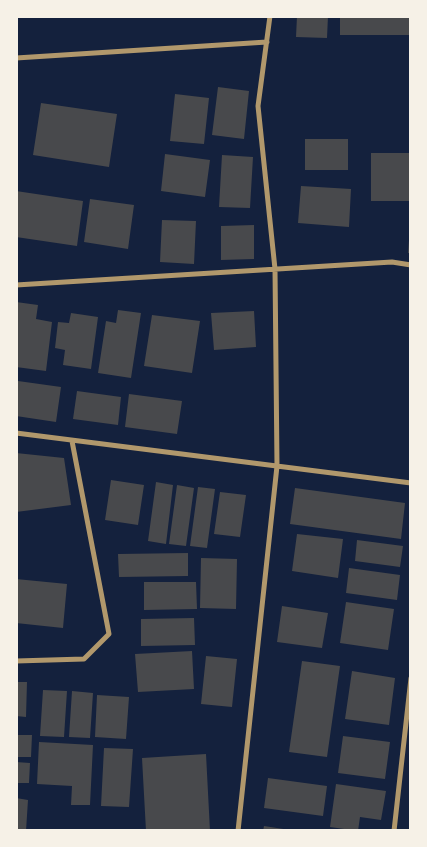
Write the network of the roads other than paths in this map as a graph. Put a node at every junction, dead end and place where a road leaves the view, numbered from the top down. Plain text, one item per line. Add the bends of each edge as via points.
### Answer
1 (270, 16) edge
2 (267, 42) junction
3 (16, 58) edge
4 (411, 265) edge
5 (275, 269) junction
6 (16, 285) edge
7 (16, 433) edge
8 (72, 441) junction
9 (277, 466) junction
10 (411, 483) edge
11 (16, 661) edge
12 (411, 678) edge
13 (410, 694) edge
14 (238, 831) edge
15 (394, 831) edge

1 - 2 street
2 - 3 street
2 - 5 street via 258,106
4 - 5 street via 392,262
5 - 6 street
5 - 9 street
7 - 8 street
8 - 9 street
8 - 11 street via 109,634 84,660
9 - 10 street
9 - 14 street
12 - 13 street
13 - 15 street

